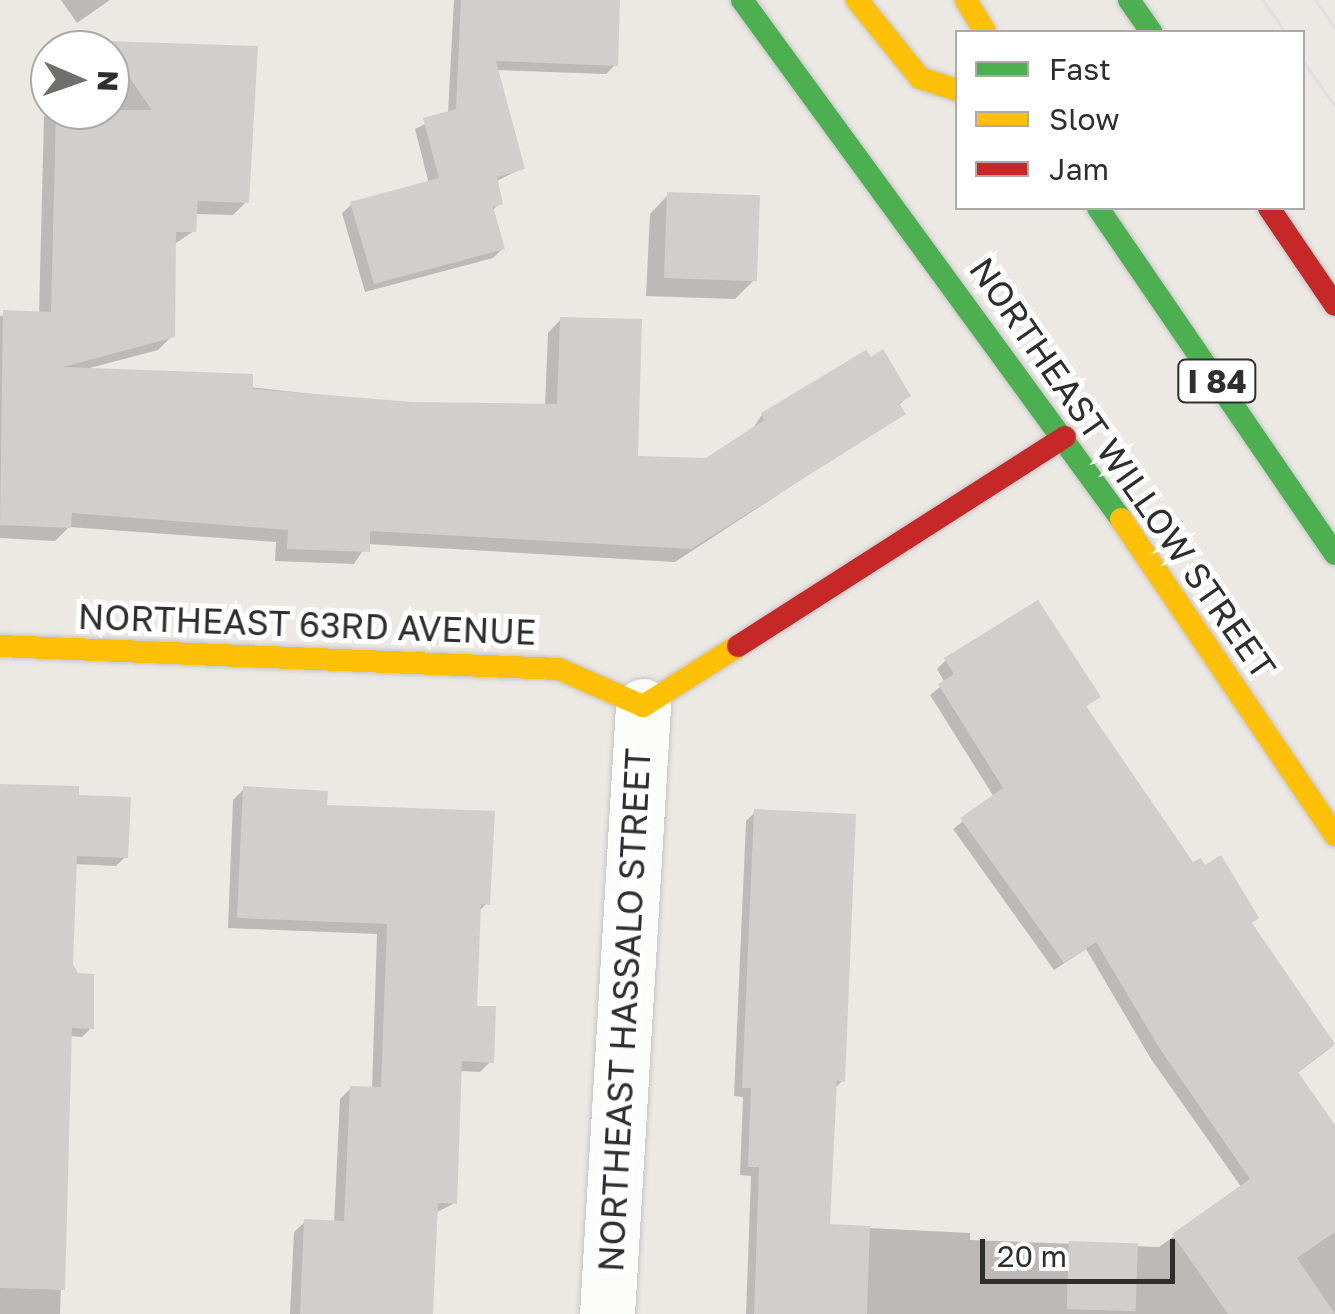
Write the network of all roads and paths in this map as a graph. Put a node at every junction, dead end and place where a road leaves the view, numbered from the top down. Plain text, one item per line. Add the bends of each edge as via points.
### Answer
1 (742, 0) edge
2 (857, 0) edge
3 (966, 0) edge
4 (1129, 0) edge
5 (984, 30) edge
6 (1150, 30) edge
7 (955, 89) edge
8 (1099, 210) edge
9 (1270, 210) edge
10 (1335, 305) edge
11 (1065, 436) junction
12 (1335, 554) edge
13 (0, 646) edge
14 (643, 706) junction
15 (1335, 835) edge
16 (607, 1314) edge

1 - 11 main road, NORTHEAST WILLOW STREET
2 - 7 main road via 920,78
3 - 5 main road
4 - 6 main road
8 - 12 main road, I 84
9 - 10 main road
11 - 14 main road
11 - 15 main road, NORTHEAST WILLOW STREET
13 - 14 main road, NORTHEAST 63RD AVENUE via 558,669
14 - 16 street, NORTHEAST HASSALO STREET

